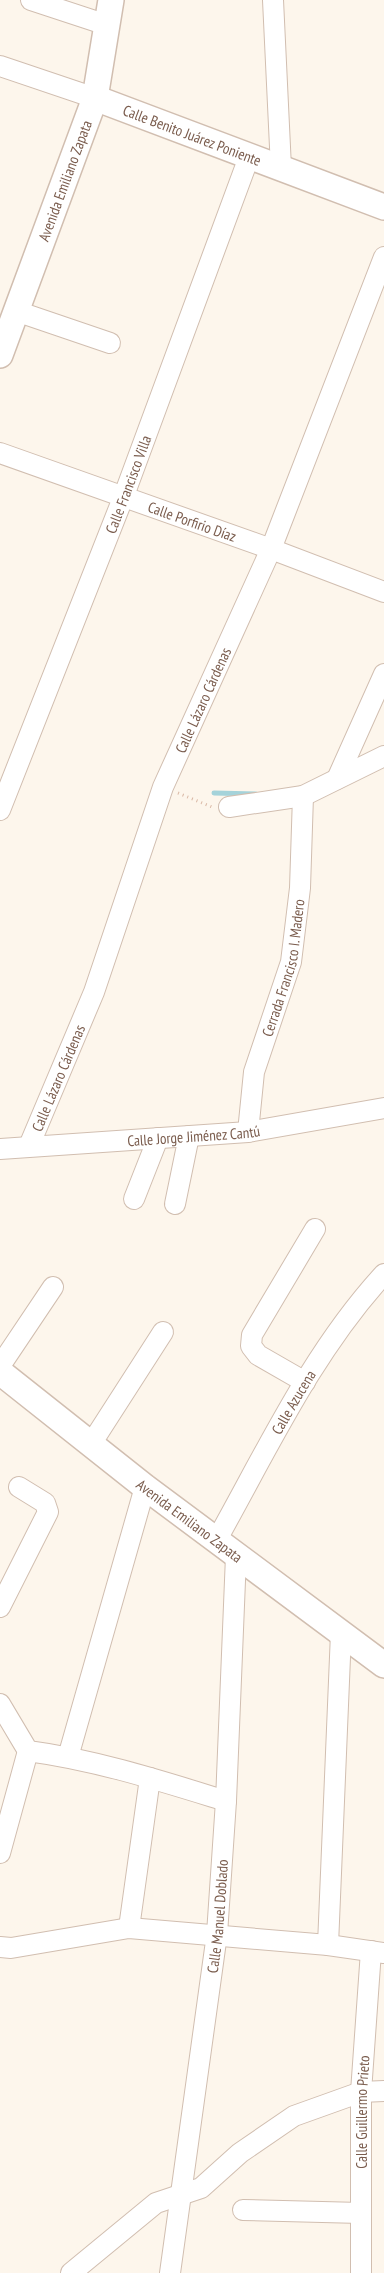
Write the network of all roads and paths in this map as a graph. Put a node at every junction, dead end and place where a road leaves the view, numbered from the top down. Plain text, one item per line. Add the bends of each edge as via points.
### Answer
1 (31, 0) edge
2 (111, 0) edge
3 (273, 0) edge
4 (107, 25) junction
5 (0, 66) edge
6 (94, 98) junction
7 (249, 157) junction
8 (281, 168) junction
9 (384, 207) edge
10 (384, 257) edge
11 (16, 311) junction
12 (110, 343) dead end
13 (0, 355) edge
14 (0, 453) edge
15 (123, 498) junction
16 (270, 549) junction
17 (384, 592) edge
18 (384, 674) edge
19 (384, 756) edge
20 (337, 779) junction
21 (163, 787) junction
22 (304, 799) junction
23 (229, 807) joint
24 (0, 810) edge
25 (384, 1108) edge
26 (248, 1132) junction
27 (189, 1136) junction
28 (158, 1138) junction
29 (29, 1146) junction
30 (0, 1148) edge
31 (134, 1199) dead end
32 (175, 1204) dead end
33 (315, 1229) dead end
34 (384, 1274) edge
35 (53, 1287) dead end
36 (162, 1332) dead end
37 (0, 1366) edge
38 (0, 1372) edge
39 (305, 1382) junction
40 (91, 1444) junction
41 (19, 1487) dead end
42 (145, 1487) junction
43 (216, 1541) junction
44 (236, 1556) junction
45 (0, 1607) edge
46 (341, 1633) junction
47 (384, 1665) edge
48 (0, 1704) edge
49 (28, 1751) junction
50 (68, 1757) junction
51 (150, 1778) junction
52 (226, 1801) junction
53 (0, 1853) edge
54 (128, 1928) junction
55 (217, 1934) junction
56 (328, 1945) junction
57 (0, 1947) edge
58 (378, 1952) edge
59 (384, 2091) edge
60 (360, 2092) junction
61 (181, 2194) junction
62 (243, 2210) dead end
63 (361, 2213) junction
64 (71, 2273) edge
65 (170, 2273) edge
66 (361, 2273) edge

1 - 4 street
2 - 4 street, Avenida Emiliano Zapata
3 - 8 street
4 - 6 street, Avenida Emiliano Zapata
5 - 6 street, Calle Benito Juárez Poniente
6 - 7 street, Calle Benito Juárez Poniente
6 - 11 street, Avenida Emiliano Zapata
7 - 8 street, Calle Benito Juárez Poniente
7 - 15 street, Calle Francisco Villa
8 - 9 street, Calle Benito Juárez Poniente
10 - 16 street, Calle Lázaro Cárdenas
11 - 12 street
11 - 13 street, Avenida Emiliano Zapata
14 - 15 street, Calle Porfirio Díaz
15 - 16 street, Calle Porfirio Díaz
15 - 24 street, Calle Francisco Villa
16 - 17 street, Calle Porfirio Díaz
16 - 21 street, Calle Lázaro Cárdenas
18 - 20 street
19 - 20 street
20 - 22 street
21 - 23 path via 206,805
21 - 29 street, Calle Lázaro Cárdenas via 94,992
22 - 23 street
22 - 26 street, Cerrada Francisco I. Madero via 300,888 291,962 254,1072
25 - 26 street, Calle Jorge Jiménez Cantú
26 - 27 street, Calle Jorge Jiménez Cantú
27 - 28 street, Calle Jorge Jiménez Cantú
27 - 32 street
28 - 29 street, Calle Jorge Jiménez Cantú
28 - 31 street
29 - 30 street, Calle Jorge Jiménez Cantú
33 - 39 street via 252,1335 251,1346 258,1355
34 - 39 street, Calle Azucena via 363,1297
35 - 37 street
36 - 40 street
38 - 40 street, Avenida Emiliano Zapata
39 - 43 street, Calle Azucena
40 - 42 street, Avenida Emiliano Zapata
41 - 45 street via 45,1502 48,1512
42 - 43 street, Avenida Emiliano Zapata
42 - 50 street
43 - 44 street, Avenida Emiliano Zapata
44 - 46 street, Avenida Emiliano Zapata
44 - 52 street, Calle Manuel Doblado
46 - 47 street, Avenida Emiliano Zapata
46 - 56 street
48 - 49 street
49 - 50 street
49 - 53 street
50 - 51 street
51 - 52 street
51 - 54 street
52 - 55 street, Calle Manuel Doblado
54 - 55 street
54 - 57 street via 12,1948
55 - 56 street
55 - 61 street, Calle Manuel Doblado
56 - 58 street
58 - 60 street, Calle Guillermo Prieto
59 - 60 street
60 - 61 street via 294,2116 240,2153 201,2188
60 - 63 street, Calle Guillermo Prieto
61 - 64 street via 156,2203
61 - 65 street, Calle Manuel Doblado
62 - 63 street
63 - 66 street, Calle Guillermo Prieto

